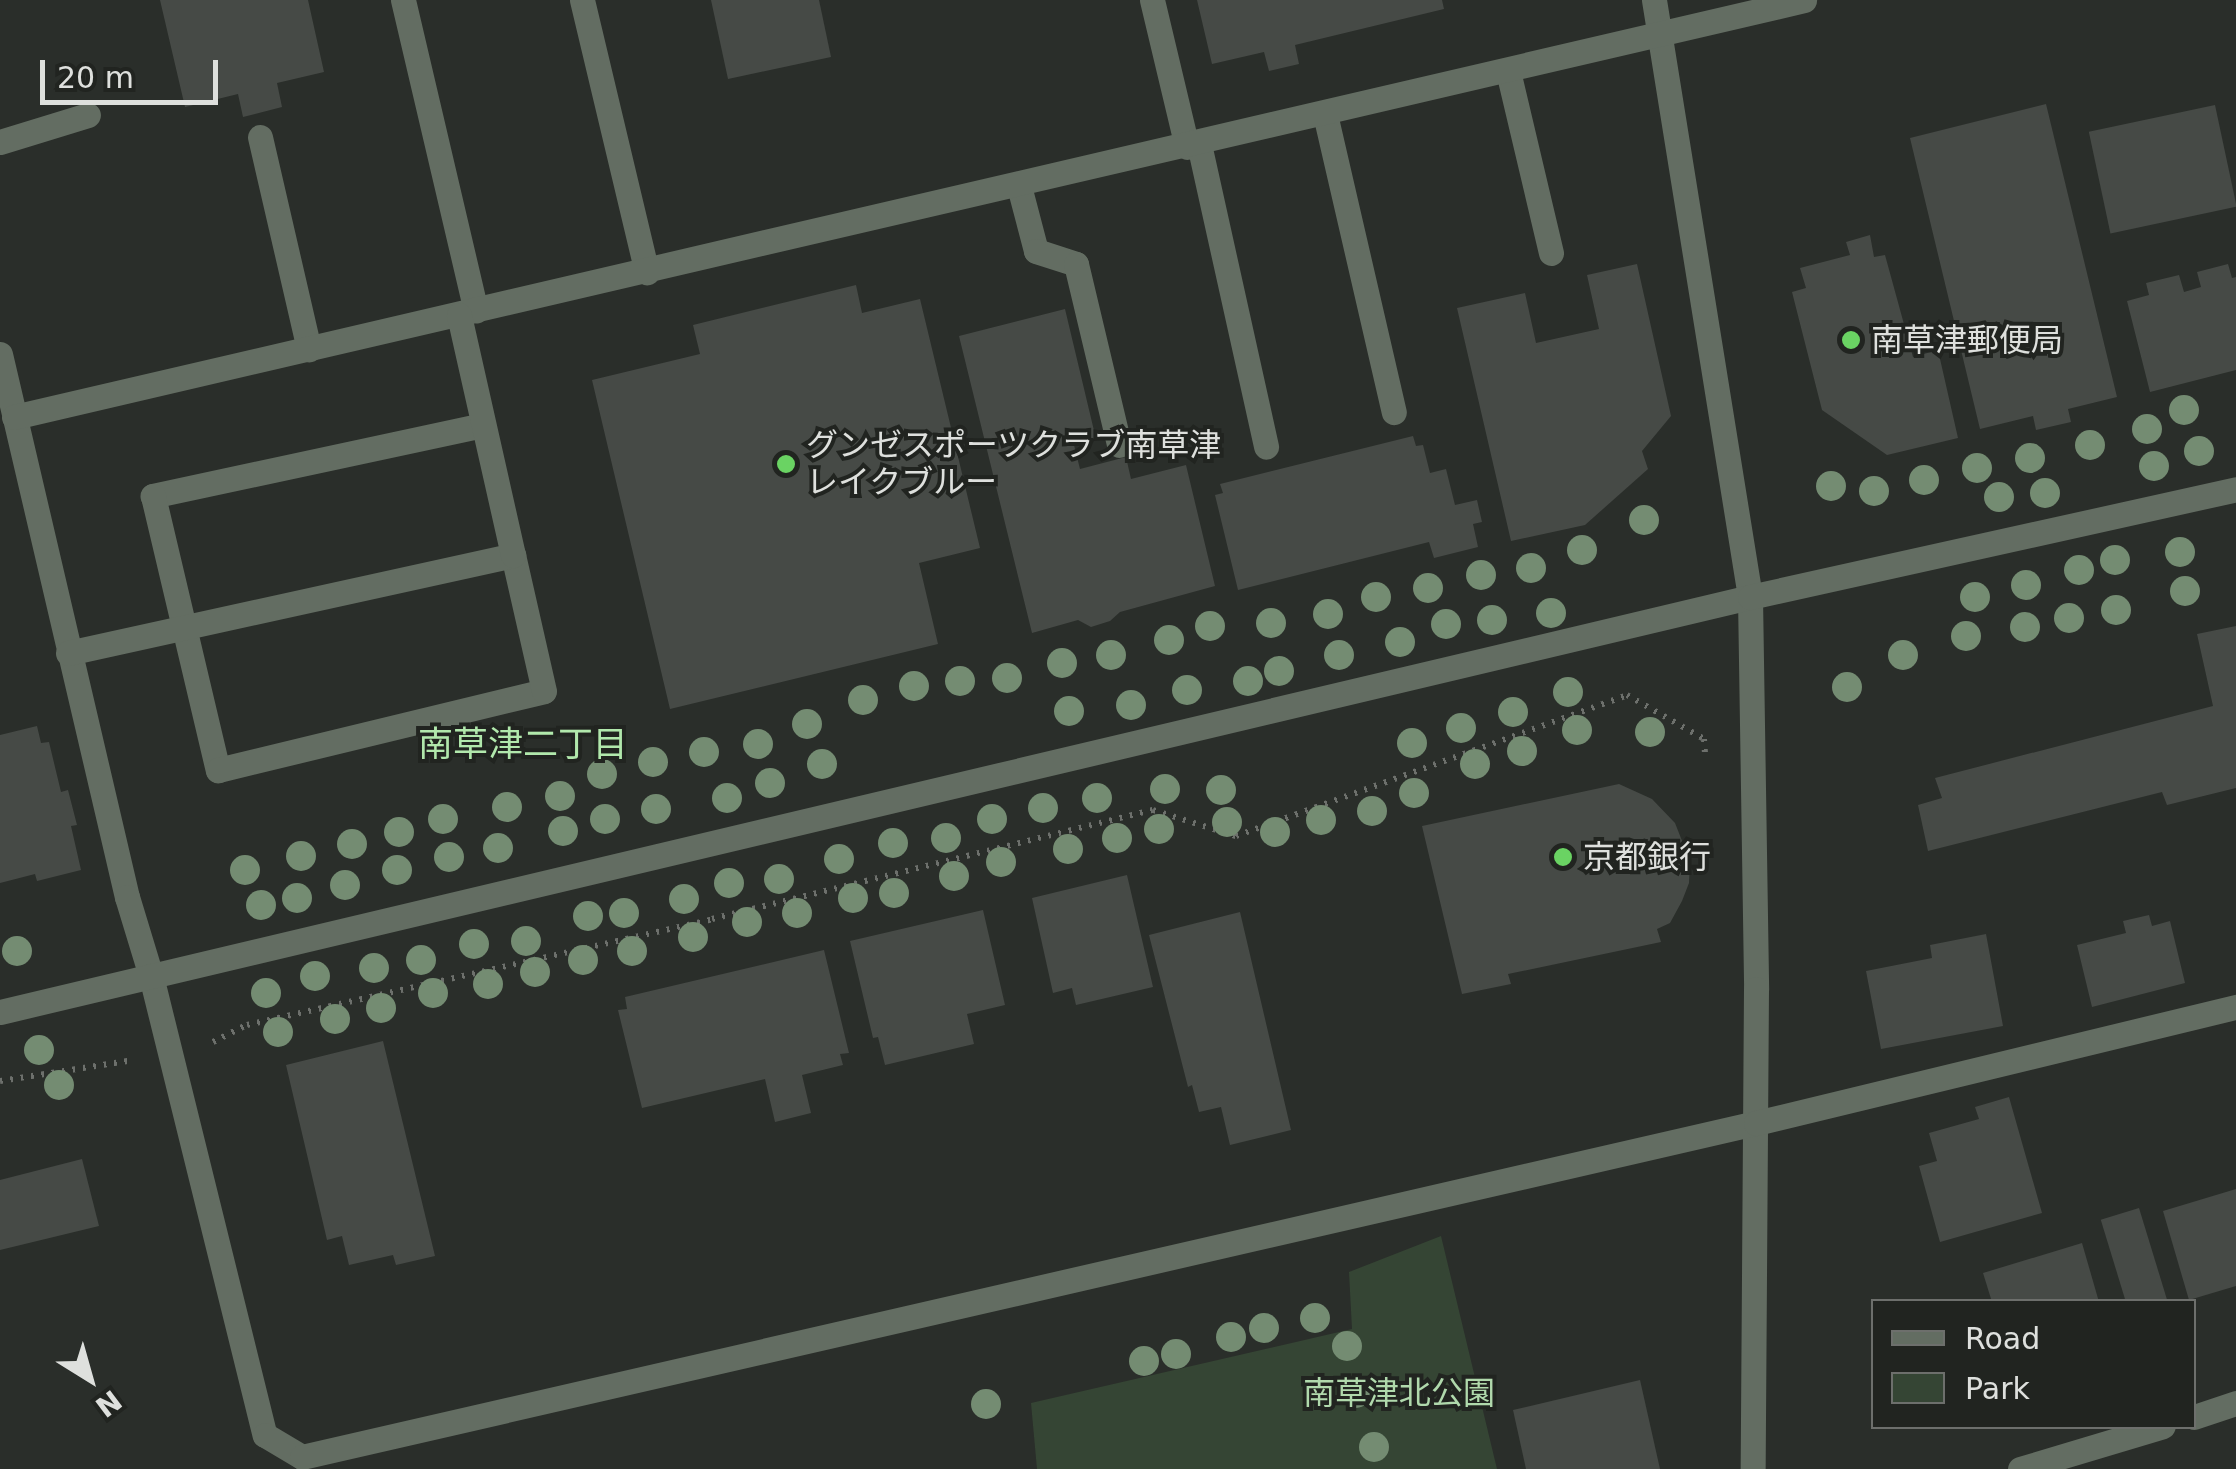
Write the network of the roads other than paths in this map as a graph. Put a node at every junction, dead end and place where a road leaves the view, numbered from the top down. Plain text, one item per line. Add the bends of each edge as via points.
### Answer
1 (403, 0) edge
2 (582, 0) edge
3 (1152, 0) edge
4 (1654, 0) edge
5 (1804, 0) edge
6 (1660, 35) junction
7 (1508, 71) junction
8 (1326, 114) junction
9 (88, 116) dead end
10 (260, 138) dead end
11 (0, 142) edge
12 (1193, 146) junction
13 (1018, 186) junction
14 (1551, 252) dead end
15 (647, 272) junction
16 (467, 313) junction
17 (309, 350) junction
18 (0, 354) edge
19 (1394, 412) dead end
20 (14, 417) junction
21 (483, 425) junction
22 (1119, 445) dead end
23 (1266, 446) dead end
24 (2236, 488) edge
25 (512, 555) junction
26 (1750, 597) junction
27 (184, 627) junction
28 (68, 653) junction
29 (151, 976) junction
30 (2236, 1007) edge
31 (0, 1012) edge
32 (1756, 1123) junction
33 (2236, 1404) edge
34 (2196, 1416) edge
35 (2153, 1429) edge
36 (1752, 1469) edge
37 (2020, 1469) edge

1 - 16 street
2 - 15 street
3 - 12 street
4 - 6 street
5 - 6 street
6 - 7 street
6 - 26 street
7 - 8 street
7 - 14 street
8 - 12 street
8 - 19 street
9 - 11 street
10 - 17 street
12 - 13 street
12 - 23 street
13 - 15 street
13 - 22 street via 1036,251 1076,264
15 - 16 street
16 - 17 street
16 - 21 street
17 - 20 street
18 - 20 street
20 - 28 street
21 - 25 street
21 - 27 street via 153,496
24 - 26 street
25 - 27 street
25 - 27 street via 544,691 218,770
26 - 29 street
26 - 32 street
27 - 28 street
28 - 29 street
29 - 31 street
29 - 32 street via 265,1436 302,1457
30 - 32 street
32 - 36 street
33 - 34 street
35 - 37 street

